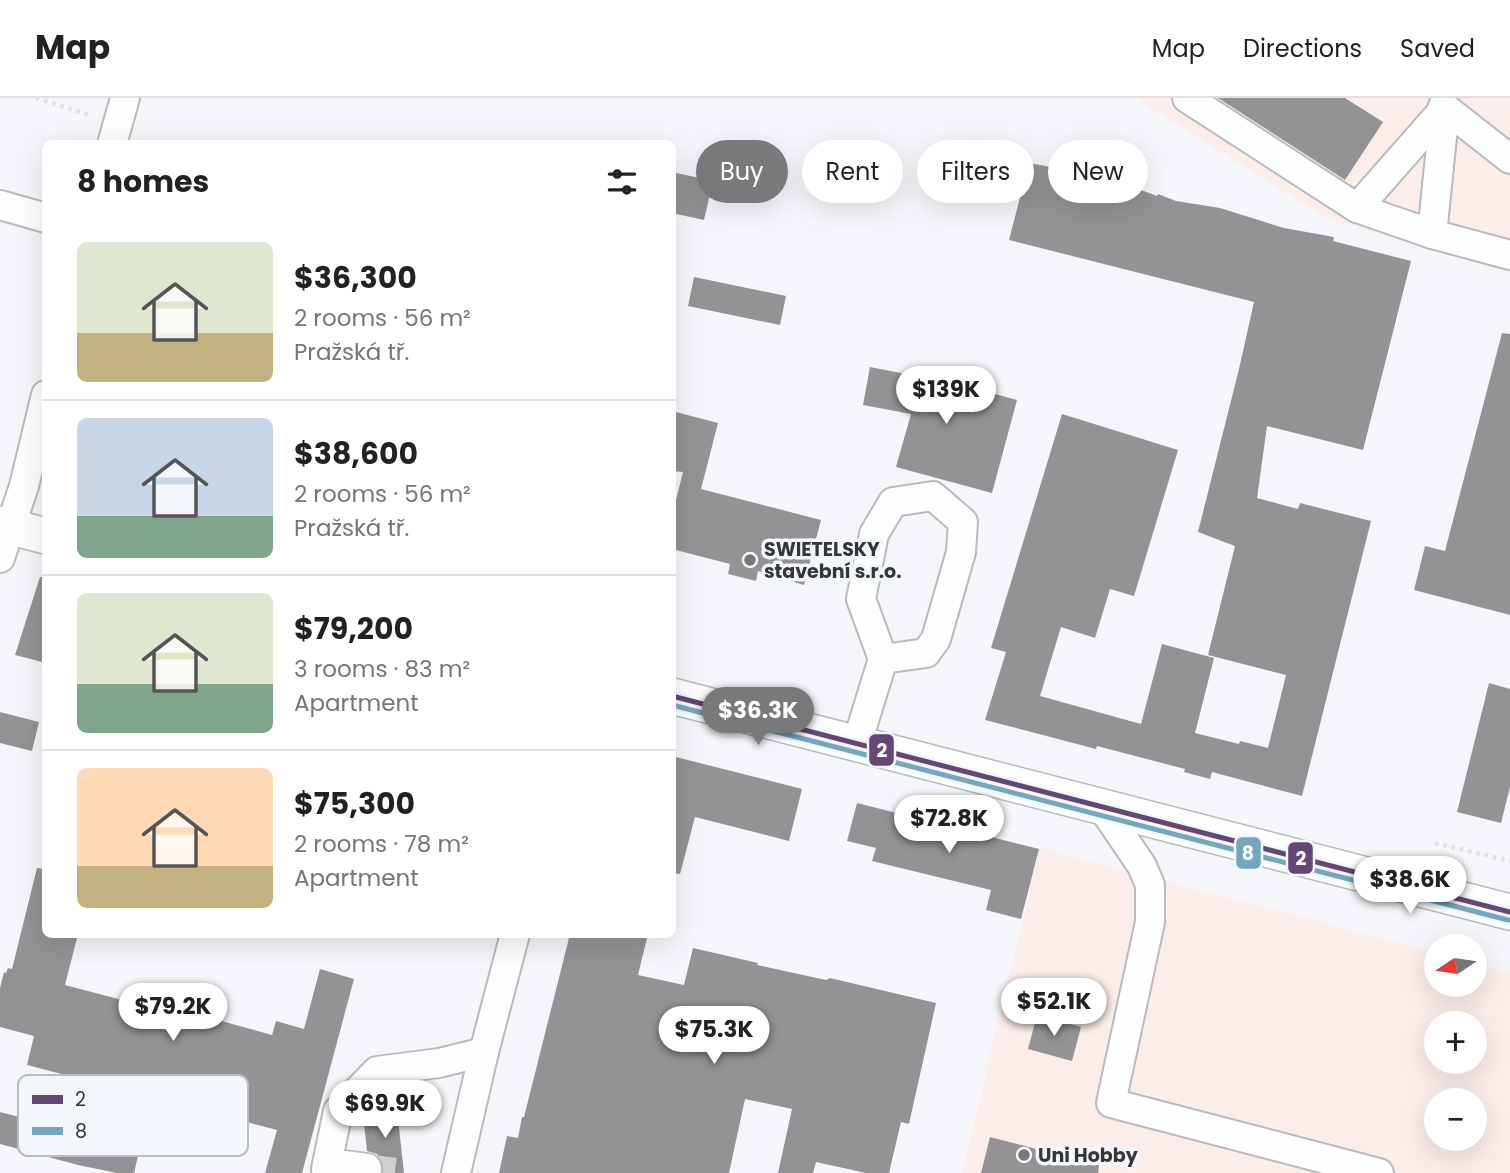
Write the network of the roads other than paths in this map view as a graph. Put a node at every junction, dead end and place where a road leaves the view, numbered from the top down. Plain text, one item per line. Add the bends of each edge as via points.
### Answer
1 (1187, 98) edge
2 (1438, 103) edge
3 (1510, 159) edge
4 (0, 205) edge
5 (1357, 208) junction
6 (42, 217) edge
7 (1432, 234) junction
8 (1510, 255) edge
9 (42, 412) edge
10 (3, 536) edge
11 (42, 536) edge
12 (883, 659) junction
13 (676, 697) edge
14 (857, 743) junction
15 (1102, 807) junction
16 (1510, 912) edge
17 (514, 938) edge
18 (484, 1052) junction
19 (367, 1168) dead end
20 (456, 1173) edge
21 (1379, 1173) edge

1 - 5 street
2 - 3 street
2 - 5 street
2 - 7 street
4 - 6 street
5 - 7 street
7 - 8 street
9 - 10 street via 28,473
10 - 11 main road
12 - 12 street via 926,653 936,639 961,552 963,522 933,496 893,502 874,534 861,599
12 - 14 street
13 - 14 main road
14 - 15 main road
15 - 16 main road
15 - 21 street via 1142,866 1150,886 1150,922 1111,1102
17 - 18 street
18 - 19 street via 377,1071 338,1111 328,1166
18 - 20 street

